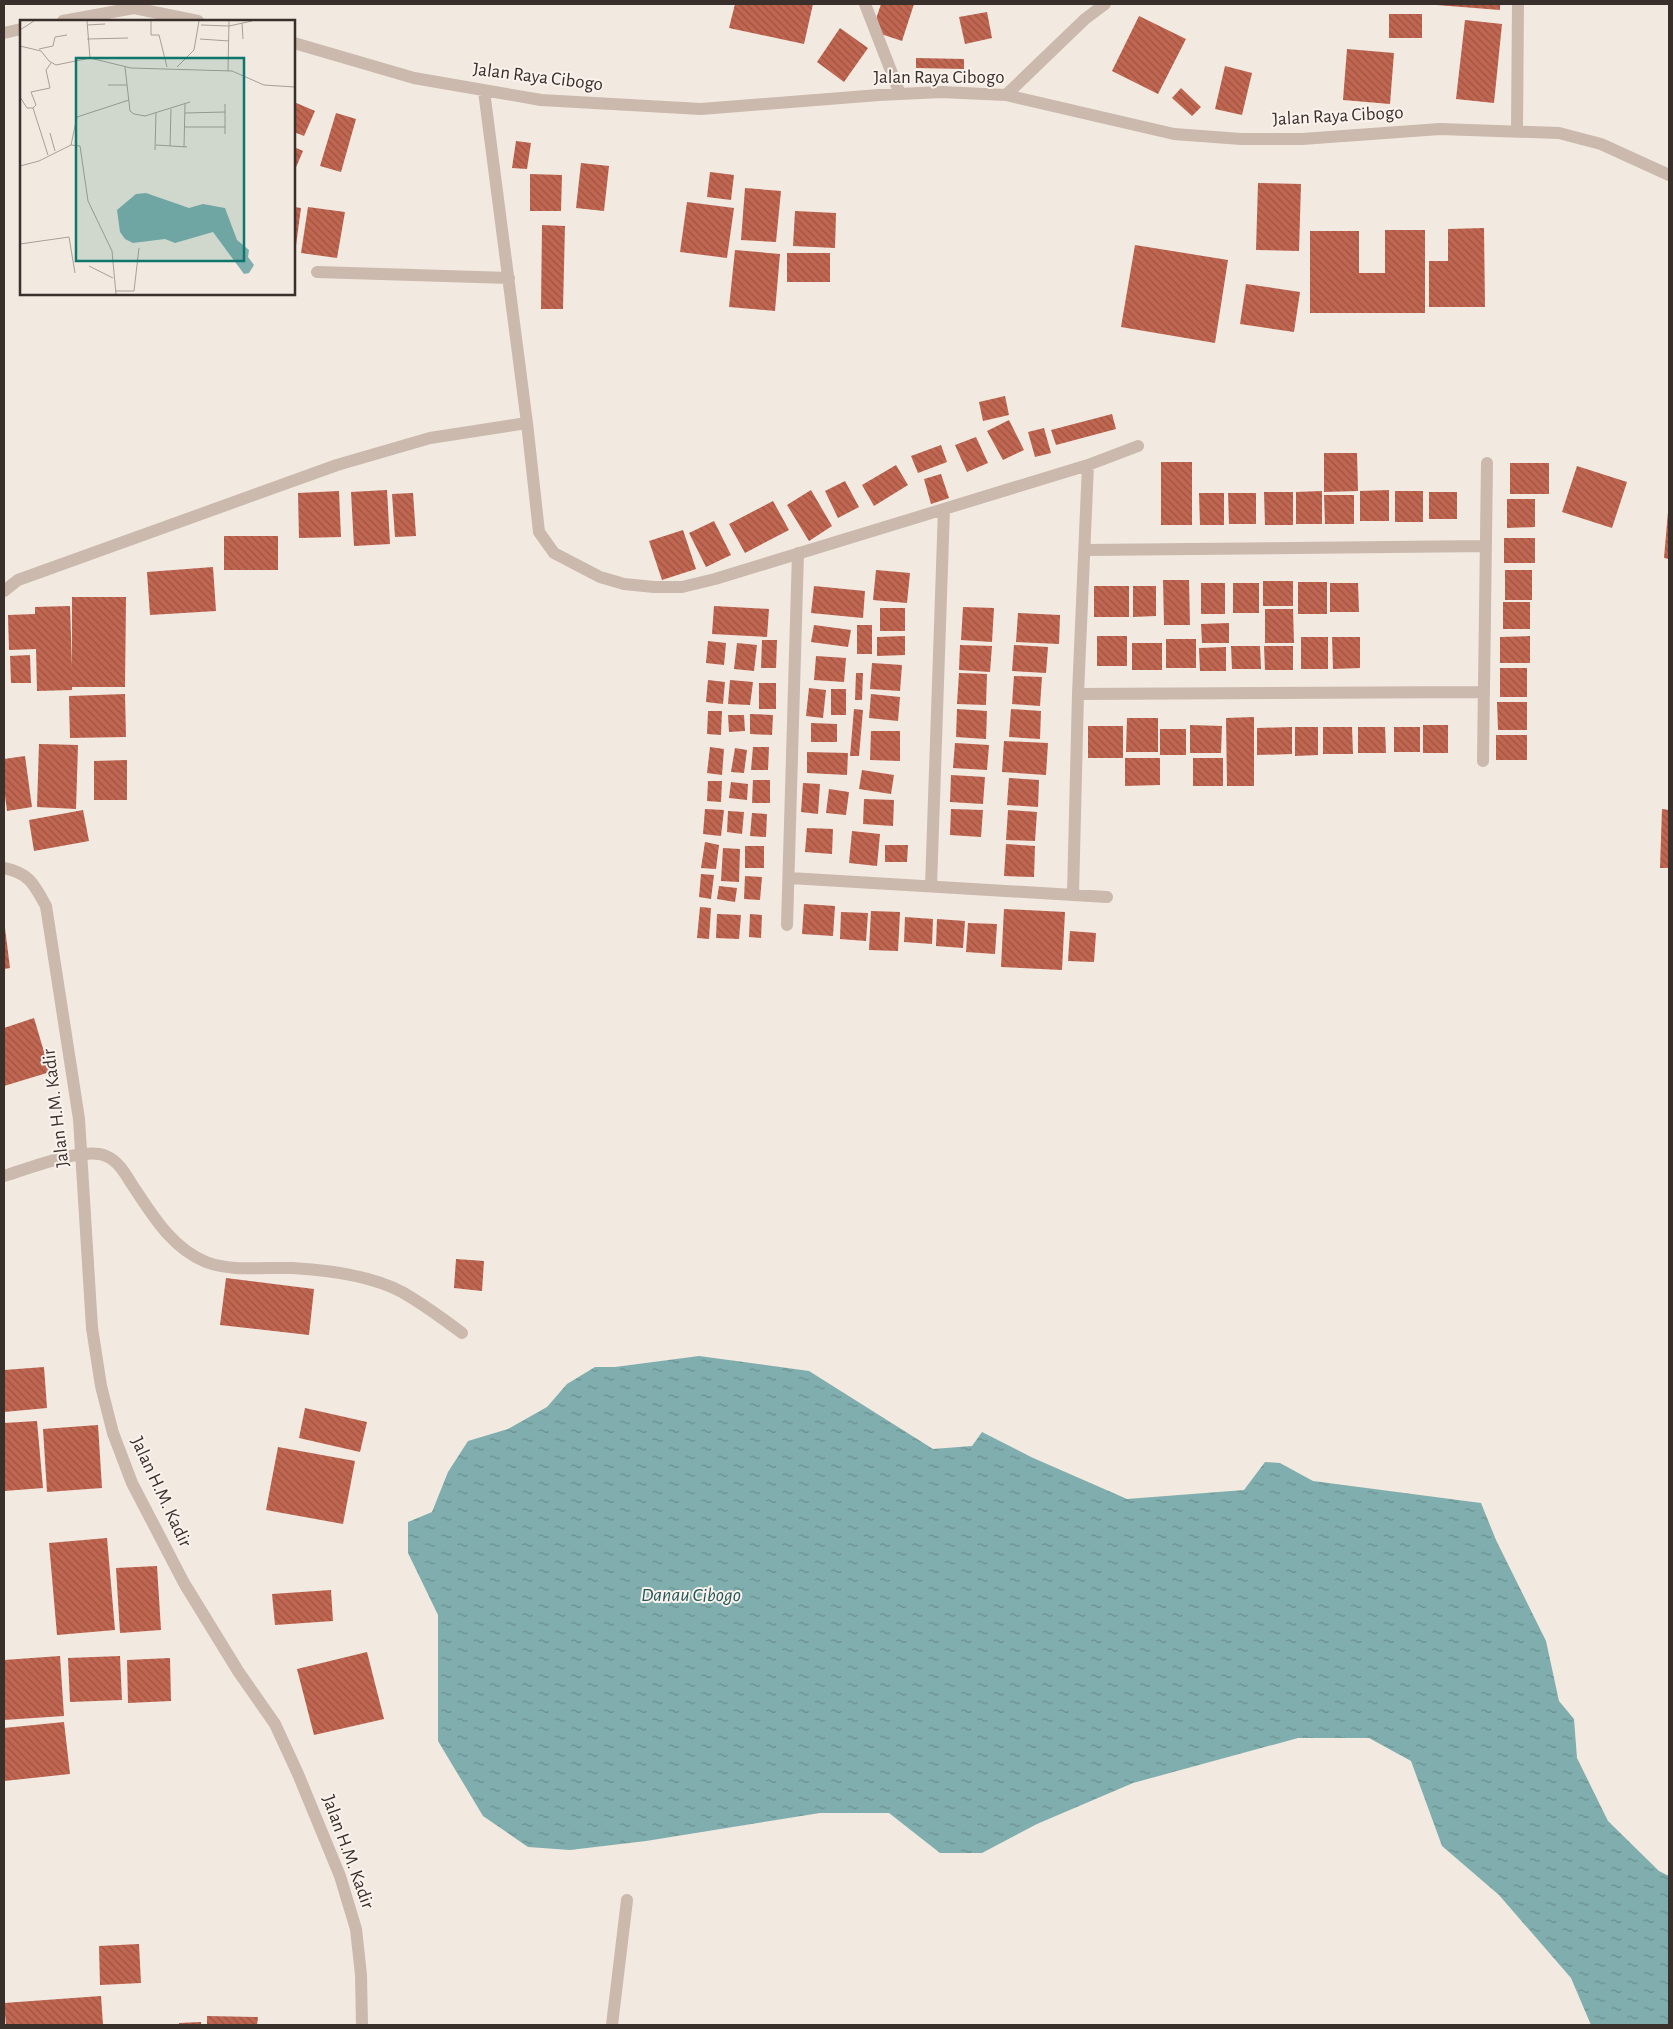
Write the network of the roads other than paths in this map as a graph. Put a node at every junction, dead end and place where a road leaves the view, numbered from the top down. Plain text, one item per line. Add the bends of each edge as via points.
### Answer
1 (865, 4) edge
2 (1104, 4) edge
3 (1518, 4) edge
4 (133, 6) edge
5 (68, 20) edge
6 (194, 20) edge
7 (20, 29) edge
8 (4, 32) edge
9 (295, 43) edge
10 (484, 91) junction
11 (900, 94) junction
12 (1006, 95) junction
13 (1517, 130) junction
14 (1669, 175) edge
15 (317, 272) dead end
16 (509, 278) junction
17 (527, 423) junction
18 (1138, 446) dead end
19 (1487, 464) dead end
20 (1088, 465) junction
21 (944, 509) junction
22 (1486, 546) junction
23 (1086, 550) junction
24 (798, 553) junction
25 (4, 591) edge
26 (1484, 692) junction
27 (1078, 694) junction
28 (1483, 761) dead end
29 (4, 868) edge
30 (790, 878) junction
31 (931, 886) junction
32 (1073, 894) junction
33 (1107, 897) dead end
34 (787, 925) dead end
35 (82, 1154) junction
36 (4, 1176) edge
37 (462, 1332) dead end
38 (627, 1900) dead end
39 (362, 2025) edge
40 (612, 2025) edge

1 - 11 street
2 - 12 street
3 - 13 street
4 - 5 street
4 - 6 street
7 - 8 street
9 - 10 street, Jalan Raya Cibogo via 414,78
10 - 11 street, Jalan Raya Cibogo via 540,100 701,109
10 - 16 street
11 - 12 street, Jalan Raya Cibogo
12 - 13 street, Jalan Raya Cibogo via 1174,134 1241,139 1302,139 1440,129
13 - 14 street, Jalan Raya Cibogo via 1559,133 1601,144
15 - 16 street
16 - 17 street
17 - 24 street via 539,532 554,553 575,566 624,584 682,587
17 - 25 street via 430,438 337,465 18,580
18 - 20 street
19 - 22 street
20 - 21 street
20 - 23 street
21 - 24 street
21 - 31 street
22 - 23 street
22 - 26 street
23 - 27 street
24 - 30 street
26 - 27 street
26 - 28 street
27 - 32 street
29 - 35 street, Jalan H.M. Kadir via 20,871 35,886 46,906
30 - 31 street
30 - 34 street
31 - 32 street
32 - 33 street
35 - 36 street
35 - 37 street via 106,1156 118,1164 174,1241 205,1261 227,1268 293,1268 357,1277 400,1291
35 - 39 street, Jalan H.M. Kadir via 92,1328 112,1433 132,1483 184,1584 275,1724 298,1774 340,1876 356,1929
38 - 40 street

